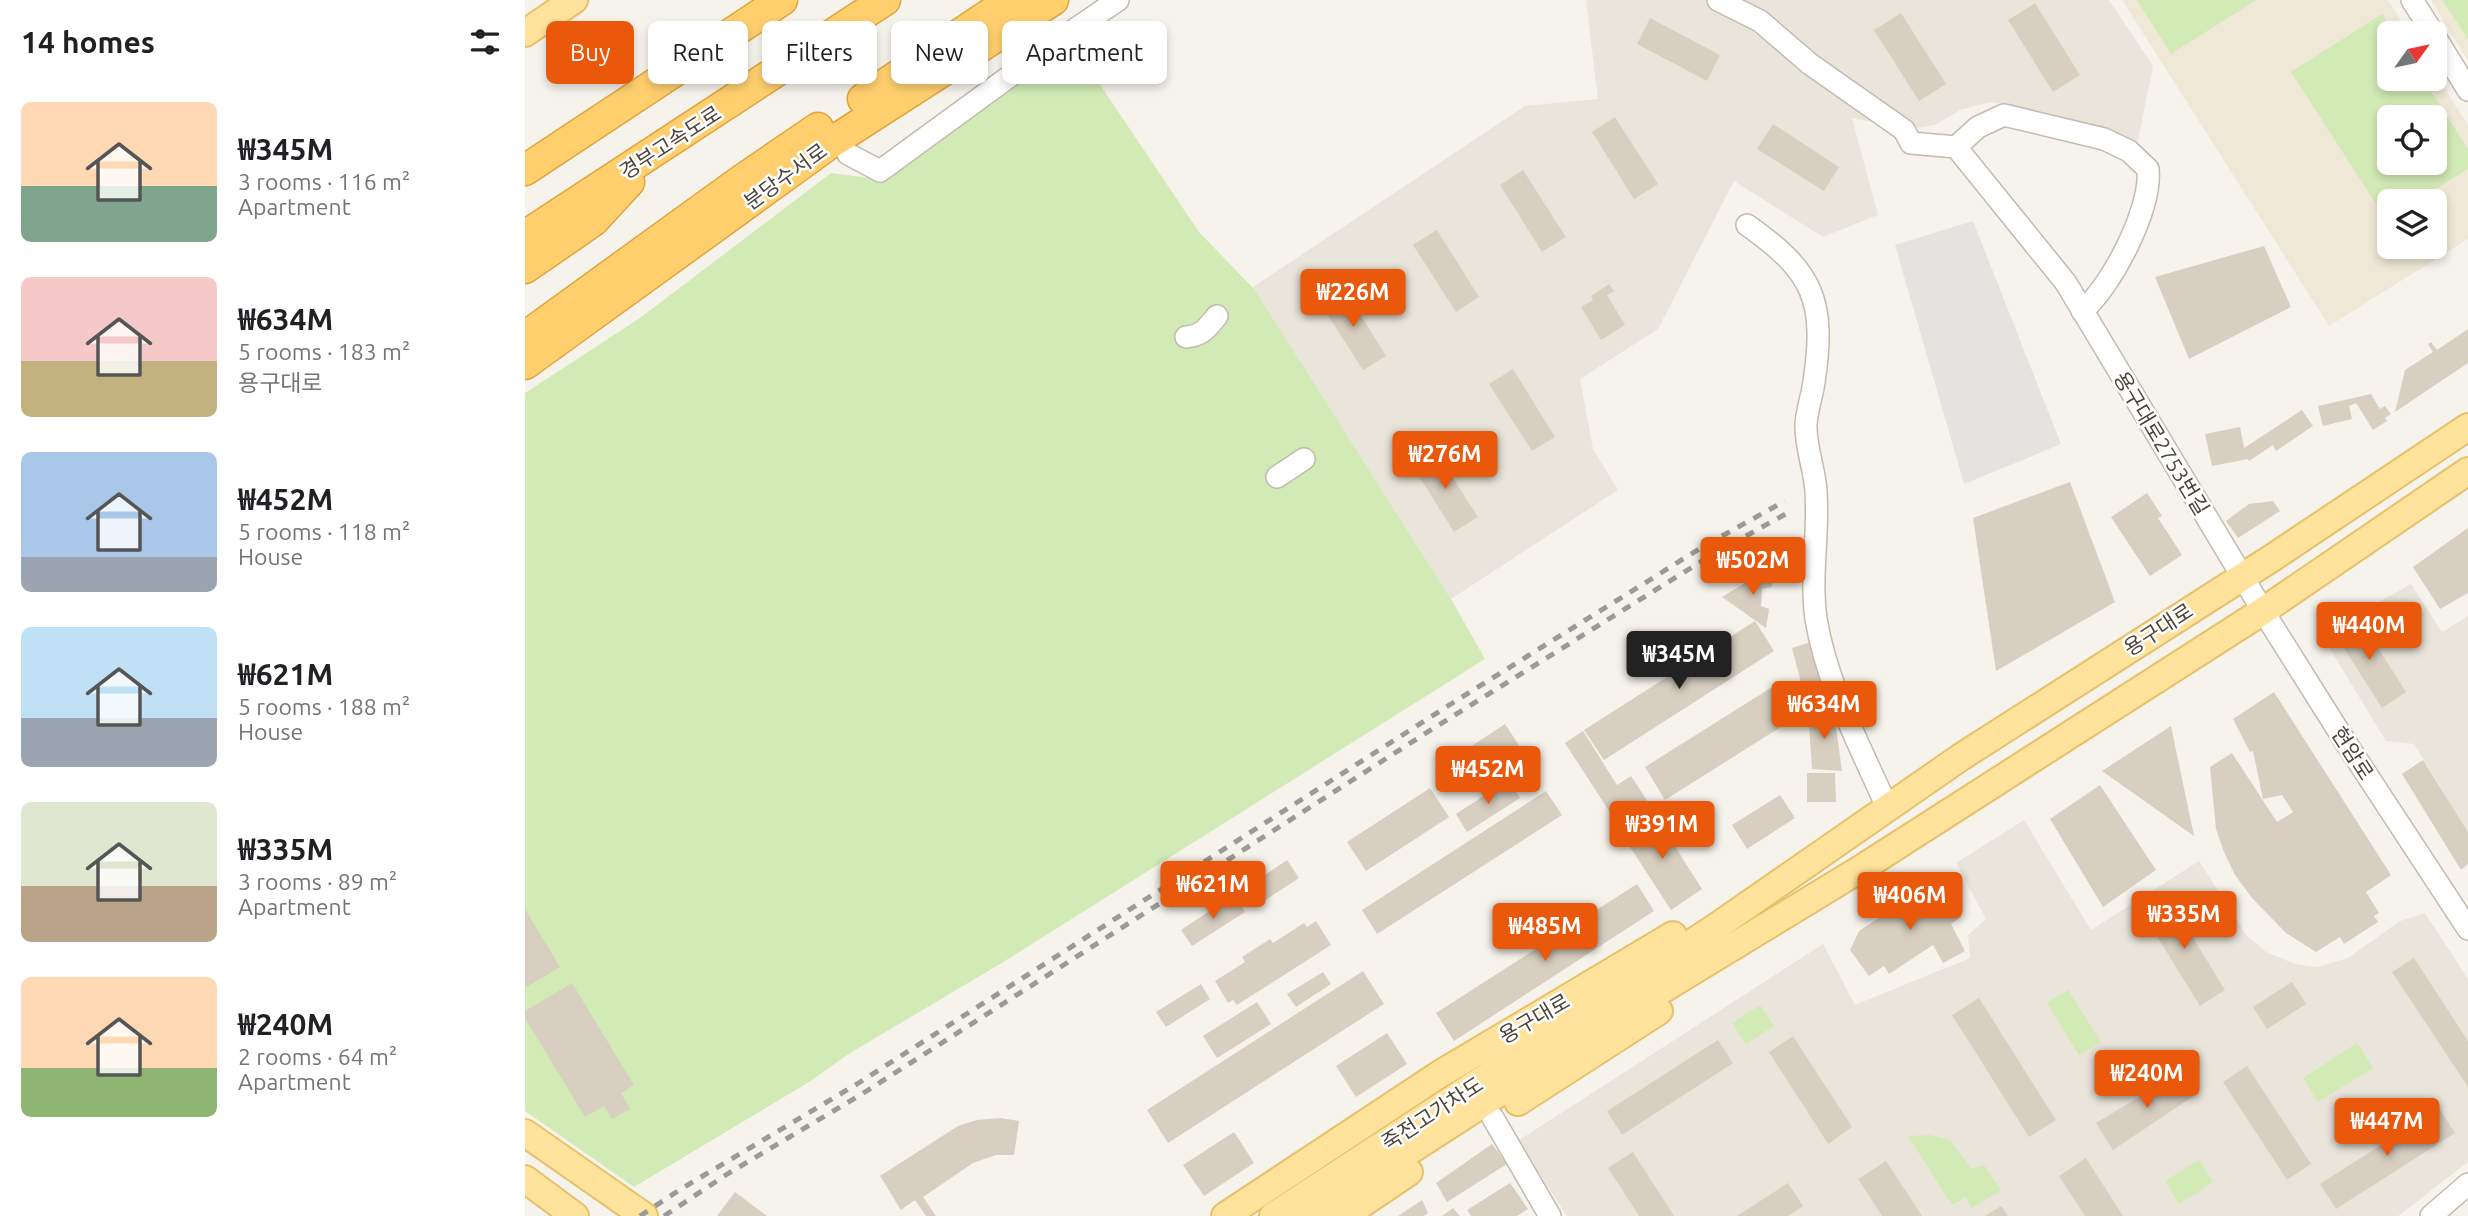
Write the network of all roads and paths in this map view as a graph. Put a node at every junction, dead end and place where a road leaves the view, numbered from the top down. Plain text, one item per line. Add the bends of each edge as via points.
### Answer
1 (782, 0) edge
2 (885, 0) edge
3 (1011, 0) edge
4 (1053, 0) edge
5 (1118, 0) edge
6 (1719, 0) edge
7 (2412, 0) edge
8 (567, 2) edge
9 (2426, 21) edge
10 (525, 33) edge
11 (2447, 55) edge
12 (2468, 90) edge
13 (603, 118) junction
14 (1956, 147) junction
15 (525, 149) edge
16 (660, 149) junction
17 (848, 155) dead end
18 (525, 170) edge
19 (1747, 225) dead end
20 (525, 236) edge
21 (525, 268) edge
22 (2082, 311) junction
23 (1217, 316) dead end
24 (525, 337) edge
25 (1186, 337) dead end
26 (525, 364) edge
27 (2468, 427) edge
28 (1304, 460) dead end
29 (2468, 471) edge
30 (1277, 477) dead end
31 (2242, 575) junction
32 (2263, 611) junction
33 (1887, 807) junction
34 (1851, 834) junction
35 (1867, 866) junction
36 (2468, 929) edge
37 (1595, 1018) junction
38 (1493, 1118) junction
39 (525, 1133) edge
40 (525, 1180) edge
41 (2468, 1184) edge
42 (576, 1216) edge
43 (644, 1216) edge
44 (1225, 1216) edge
45 (1273, 1216) edge
46 (1309, 1216) edge
47 (1344, 1216) edge
48 (1550, 1216) edge
49 (2431, 1216) edge

1 - 13 highway
2 - 16 highway, 경부고속도로
3 - 24 highway, 분당수서로 via 739,182
4 - 26 highway, 분당수서로 via 829,145
5 - 17 street via 880,171
6 - 14 street via 1760,22 1810,64 1904,130 1912,144
7 - 9 street
8 - 10 main road
11 - 12 street
13 - 15 highway
13 - 18 highway
14 - 22 street, 용구대로2753번길 via 2055,266
14 - 22 street via 1978,127 2004,116 2104,139 2129,151 2148,169 2150,184 2126,251
16 - 20 highway, 경부고속도로
16 - 21 highway via 593,221
19 - 33 street via 1791,261 1815,299 1817,351 1806,426 1817,495 1816,620 1840,703
22 - 31 street, 용구대로2753번길
23 - 25 street via 1198,336
27 - 31 main road, 용구대로
28 - 30 street
29 - 32 main road, 용구대로
31 - 32 street, 현암로
31 - 33 main road, 용구대로
32 - 35 main road, 용구대로
32 - 36 street, 현암로
33 - 34 main road, 용구대로
34 - 37 main road, 용구대로
34 - 44 main road, 용구대로 via 1704,915 1440,1074
35 - 37 main road, 용구대로
35 - 38 main road, 용구대로 via 1733,963
37 - 45 main road, 죽전고가차도
37 - 46 main road, 죽전고가차도
38 - 47 main road, 용구대로
38 - 48 street
39 - 43 main road
40 - 42 main road
41 - 49 street

